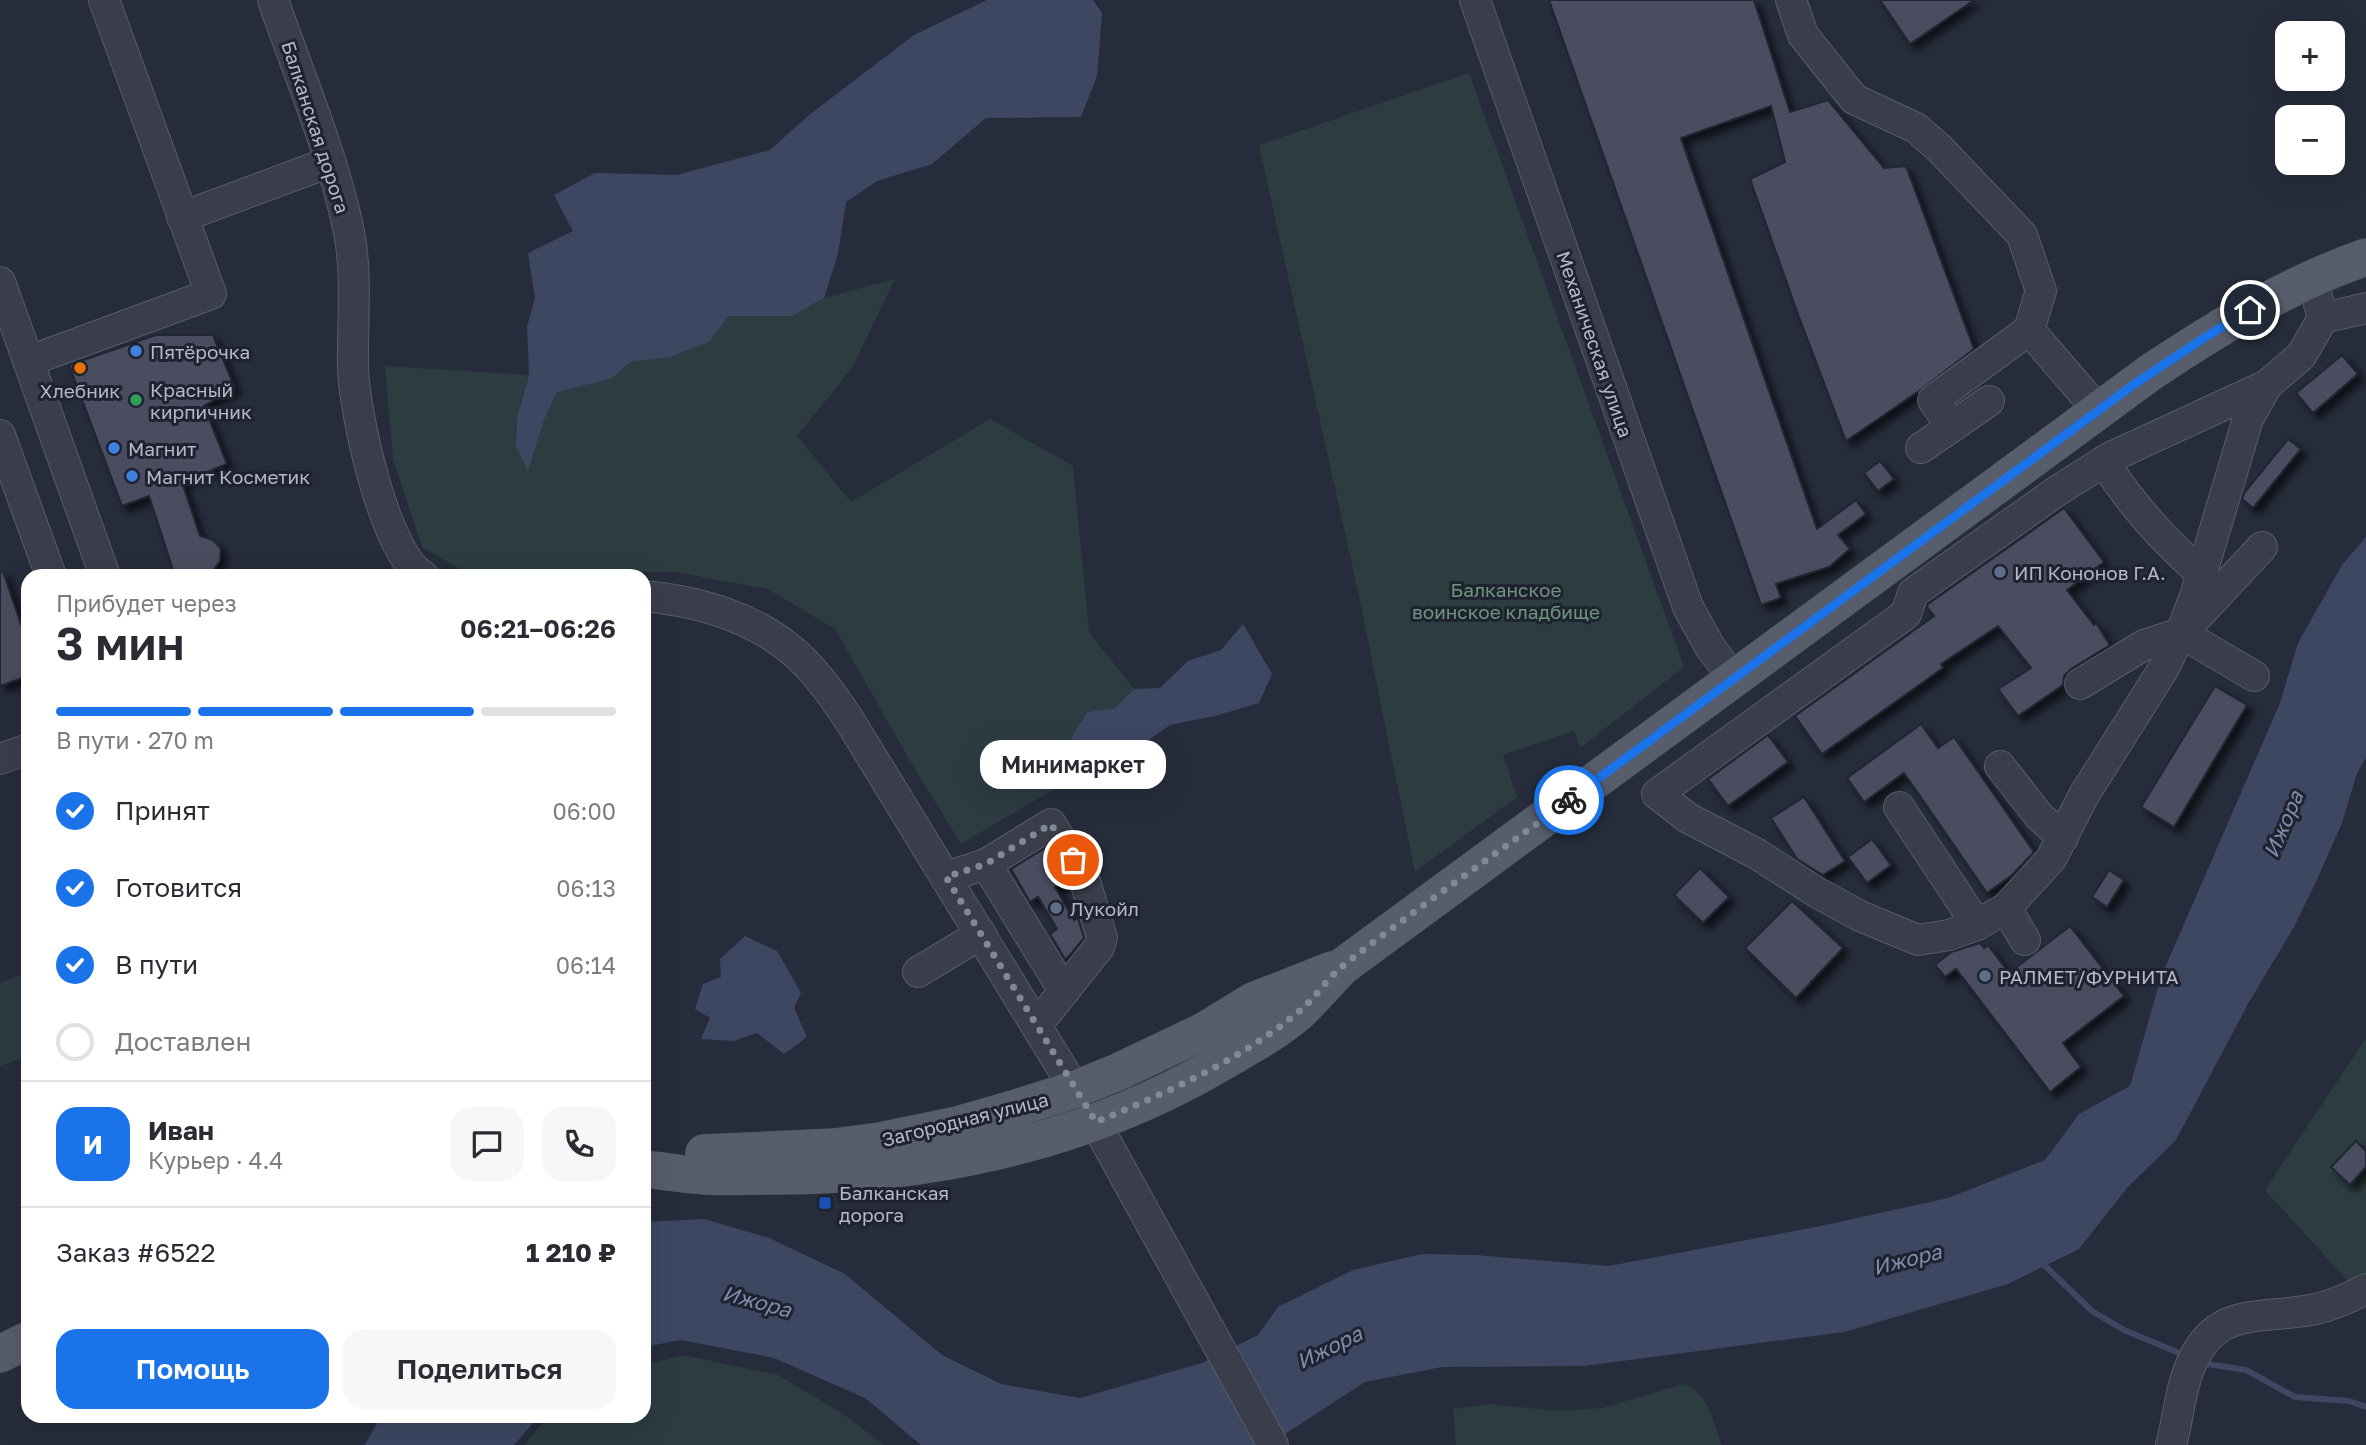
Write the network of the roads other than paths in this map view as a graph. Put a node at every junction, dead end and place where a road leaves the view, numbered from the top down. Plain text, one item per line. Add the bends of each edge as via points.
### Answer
1 (104, 0) edge
2 (273, 0) edge
3 (1475, 0) edge
4 (1791, 0) edge
5 (331, 162) junction
6 (182, 217) junction
7 (2366, 257) edge
8 (2312, 279) junction
9 (0, 282) edge
10 (2366, 308) edge
11 (2323, 318) junction
12 (2029, 330) junction
13 (29, 361) junction
14 (2267, 385) junction
15 (1989, 401) dead end
16 (2098, 410) junction
17 (1952, 427) junction
18 (0, 435) edge
19 (1921, 448) dead end
20 (2104, 461) junction
21 (2262, 547) dead end
22 (48, 569) edge
23 (103, 569) edge
24 (413, 569) edge
25 (2202, 574) junction
26 (651, 597) edge
27 (2181, 633) junction
28 (2254, 676) dead end
29 (1734, 679) junction
30 (2080, 684) dead end
31 (21, 752) edge
32 (0, 759) edge
33 (2000, 766) dead end
34 (1899, 807) dead end
35 (2063, 838) junction
36 (986, 864) junction
37 (946, 877) junction
38 (2006, 908) junction
39 (1977, 925) junction
40 (981, 934) junction
41 (2025, 940) dead end
42 (1343, 966) junction
43 (918, 972) dead end
44 (1064, 991) junction
45 (1037, 1025) junction
46 (1076, 1089) junction
47 (1096, 1122) junction
48 (651, 1158) edge
49 (651, 1170) edge
50 (2366, 1289) edge
51 (21, 1344) edge
52 (0, 1354) edge
53 (1273, 1445) edge
54 (2171, 1445) edge

1 - 6 street
2 - 5 street, Балканская дорога
3 - 29 street, Механическая улица via 1688,607
4 - 12 street via 1804,35 1854,99 1916,128 2022,235 2041,291
5 - 6 street
5 - 24 street, Балканская дорога via 348,230 354,279 353,372 362,429 394,541
6 - 13 street via 211,294
7 - 8 main road, Загородная улица
8 - 11 street
8 - 16 main road, Загородная улица via 2220,328
9 - 13 street
10 - 11 street
11 - 14 street via 2301,356
12 - 16 street
12 - 17 street via 1933,400
13 - 23 street
14 - 20 street
14 - 25 street via 2248,419
15 - 17 street
16 - 29 main road, Загородная улица
17 - 19 street
18 - 22 street
20 - 25 street via 2126,497
20 - 39 street via 1913,593 1906,614 1657,794 1688,818 1818,893 1918,940
21 - 27 street
25 - 27 street
26 - 37 street via 716,609 752,624 789,648 824,684 848,718
27 - 28 street
27 - 30 street via 2144,645
27 - 35 street via 2164,668 2084,794
29 - 42 main road, Загородная улица
31 - 32 street
33 - 35 street via 2039,816
34 - 39 street
35 - 38 street via 2051,859
36 - 37 street
36 - 44 street
36 - 44 street via 1051,824 1084,878 1102,938
37 - 40 street
38 - 39 street
38 - 41 street
40 - 43 street
40 - 45 street
42 - 46 main road, Загородная улица via 1253,1001 1165,1051
42 - 47 main road, Загородная улица via 1298,1013 1261,1039 1199,1075
44 - 45 street
45 - 46 street
46 - 47 street
46 - 48 main road, Загородная улица via 957,1125 879,1141
47 - 49 main road, Загородная улица via 970,1158 875,1172 708,1176
47 - 53 street
50 - 54 street via 2319,1308 2234,1319 2220,1326 2188,1370
51 - 52 main road

